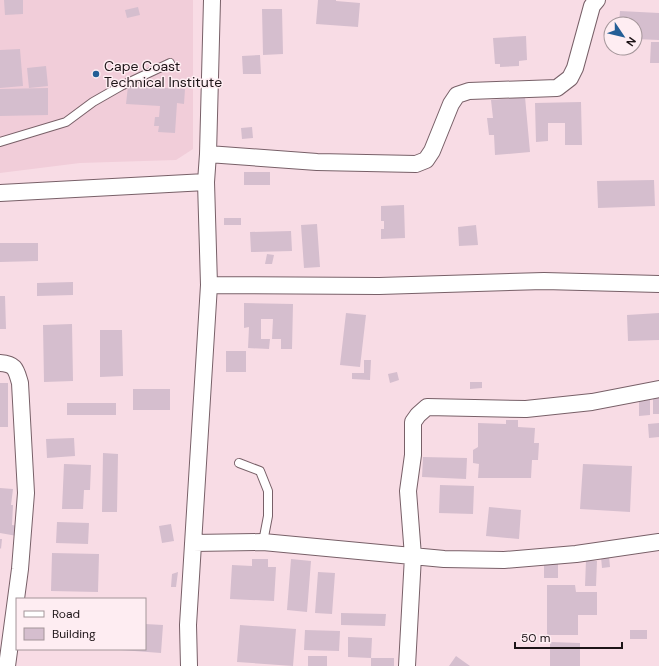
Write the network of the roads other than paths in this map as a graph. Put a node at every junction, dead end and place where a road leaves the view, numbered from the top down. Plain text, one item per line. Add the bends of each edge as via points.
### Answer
1 (212, 0) edge
2 (598, 0) edge
3 (170, 63) dead end
4 (0, 142) edge
5 (208, 154) junction
6 (206, 182) junction
7 (0, 193) edge
8 (659, 284) edge
9 (209, 285) junction
10 (0, 364) edge
11 (659, 389) edge
12 (239, 463) dead end
13 (263, 542) junction
14 (659, 542) edge
15 (194, 543) junction
16 (414, 556) junction
17 (16, 598) edge
18 (16, 599) edge
19 (7, 666) edge
20 (189, 666) edge
21 (407, 666) edge

1 - 5 street
2 - 5 street via 592,6 570,78 557,88 469,91 457,95 432,151 426,160 416,164 317,162
3 - 4 lane via 121,86 66,122
5 - 6 street
6 - 7 street
6 - 9 street
8 - 9 street via 544,281 379,286
9 - 15 street
10 - 17 street via 8,364 16,369 20,383 26,493
11 - 16 street via 592,402 526,409 427,407 413,422 413,455 408,491
12 - 13 lane via 260,471 268,491 268,516
13 - 15 street
13 - 16 street
14 - 16 street via 576,554 504,560
15 - 20 street via 188,625
16 - 21 street
18 - 19 street

